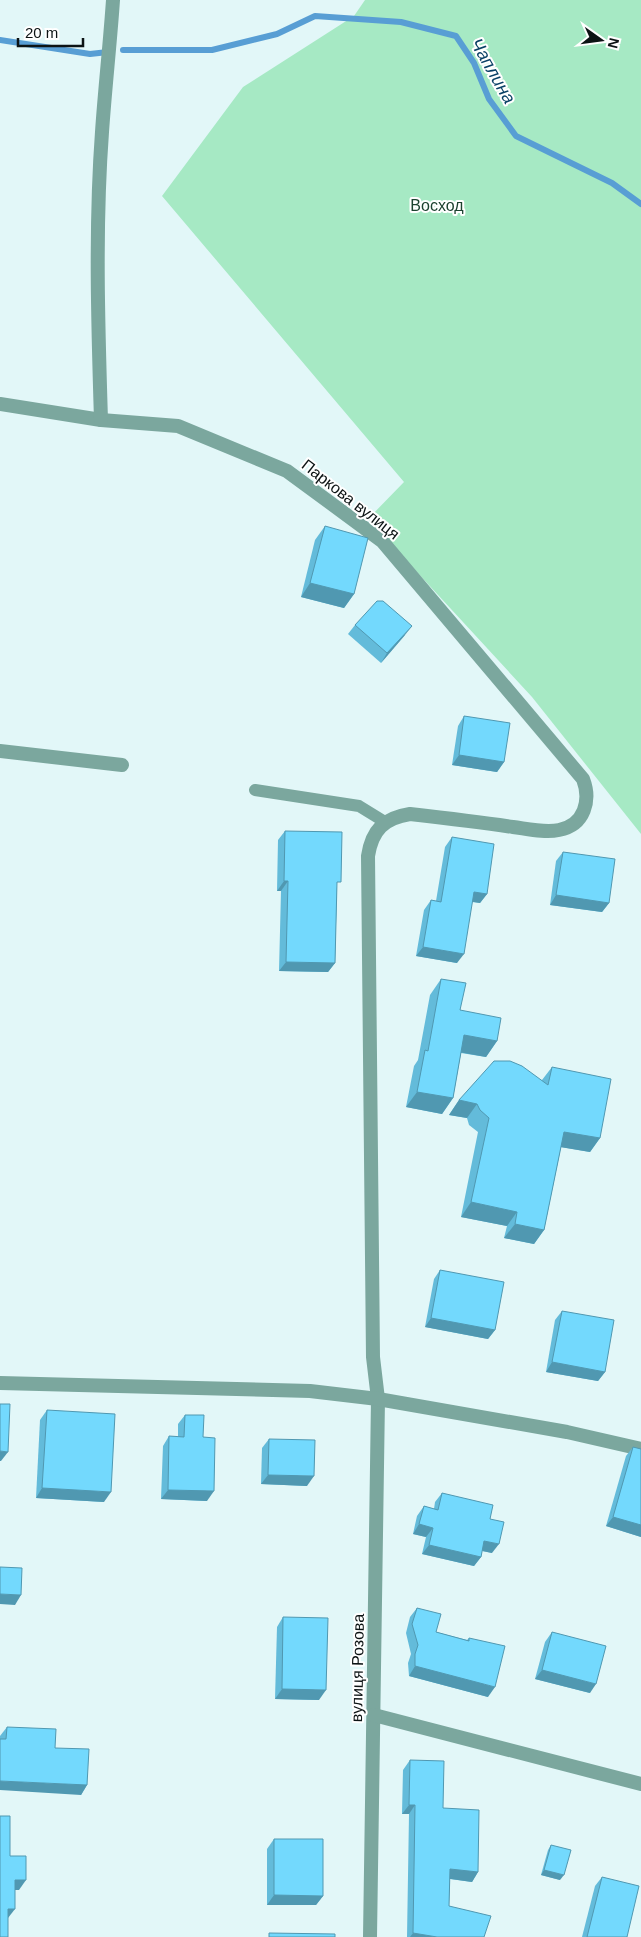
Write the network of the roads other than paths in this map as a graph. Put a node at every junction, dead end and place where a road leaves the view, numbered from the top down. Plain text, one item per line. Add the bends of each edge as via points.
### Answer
1 (113, 0) edge
2 (0, 404) edge
3 (101, 420) junction
4 (0, 751) edge
5 (122, 765) dead end
6 (255, 790) dead end
7 (386, 822) junction
8 (0, 1383) edge
9 (378, 1399) junction
10 (641, 1449) edge
11 (374, 1715) junction
12 (641, 1784) edge
13 (370, 1937) edge

1 - 3 street via 102,133 99,220
2 - 3 street, Паркова вулиця
3 - 7 street, Паркова вулиця via 178,426 287,471 382,541 583,779 587,790 587,801 578,820 559,831 410,814
4 - 5 street
6 - 7 lane via 359,806
7 - 9 street, вулиця Розова via 376,831 368,856 373,1357
8 - 9 street via 310,1391
9 - 10 street via 567,1432
9 - 11 street, вулиця Розова
11 - 12 street
11 - 13 street, вулиця Розова

